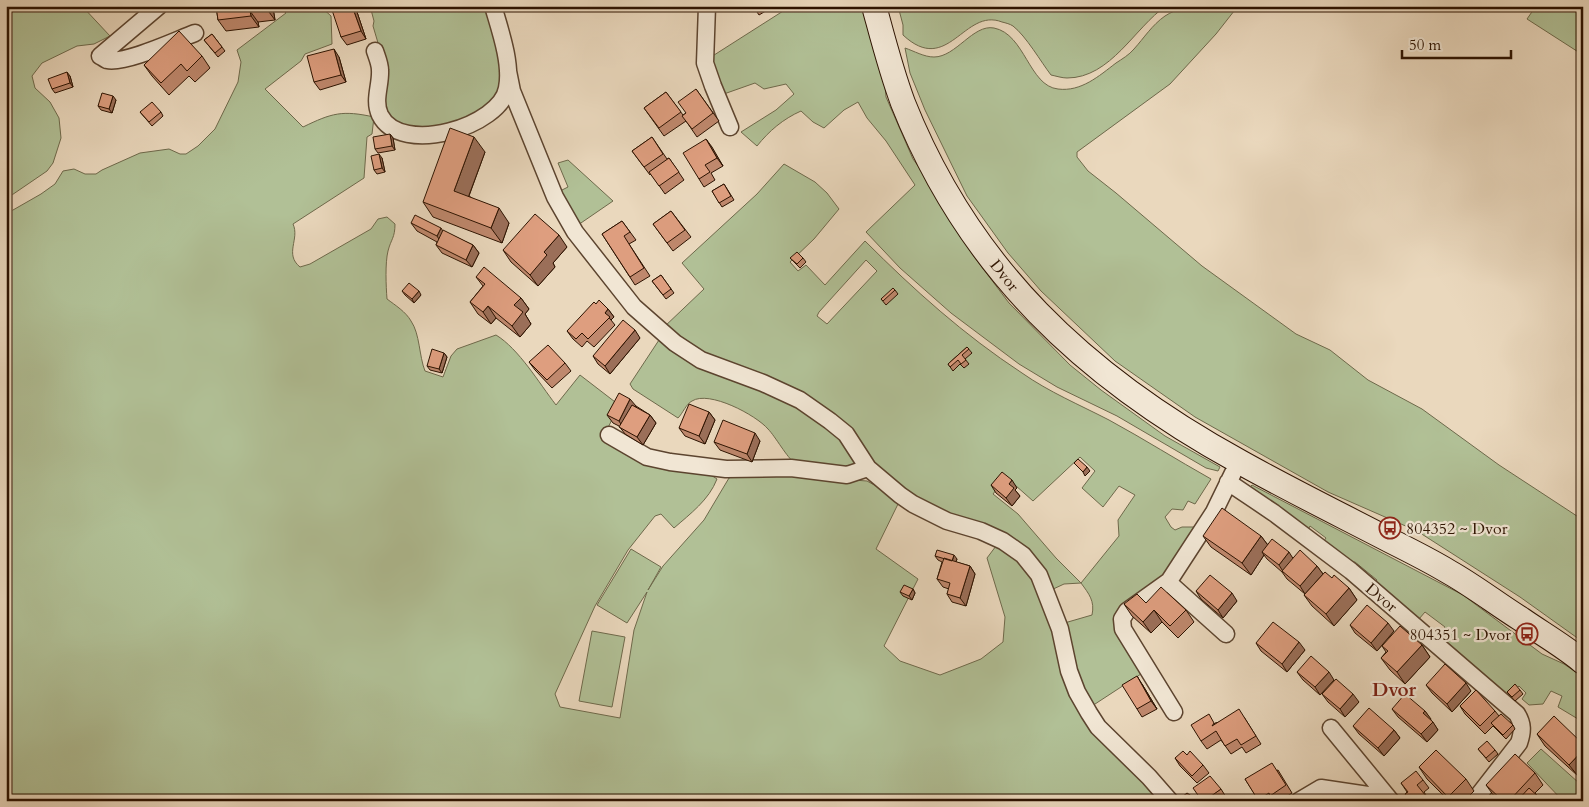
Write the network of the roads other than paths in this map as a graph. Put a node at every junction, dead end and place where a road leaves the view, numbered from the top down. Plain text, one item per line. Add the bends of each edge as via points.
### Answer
1 (159, 6) edge
2 (493, 6) edge
3 (706, 6) edge
4 (874, 6) edge
5 (195, 33) dead end
6 (375, 51) dead end
7 (508, 70) junction
8 (730, 127) dead end
9 (609, 435) dead end
10 (1240, 462) junction
11 (868, 468) junction
12 (1228, 482) junction
13 (1168, 582) junction
14 (1226, 634) dead end
15 (1583, 662) edge
16 (1174, 712) dead end
17 (1331, 728) dead end
18 (1389, 799) edge
19 (1170, 801) edge
20 (1299, 801) edge
21 (1474, 801) edge

1 - 5 street via 100,56 106,60 118,60
2 - 7 street
3 - 8 street via 705,63
4 - 10 street, Dvor via 891,70 930,162 958,212 1016,291 1068,343 1113,380 1180,427
6 - 7 street via 380,69 376,102 380,116 403,134 443,134 478,120 497,107 507,90
7 - 11 street via 512,91 555,197 575,232 634,306 675,343 701,360 763,382 800,400 846,434
9 - 11 street via 647,456 670,462 726,469 791,468 847,475
10 - 12 street
10 - 15 street, Dvor via 1449,572
11 - 19 street via 900,495 929,513 982,531 1023,555 1039,575 1060,629 1077,692 1089,713 1098,727
12 - 13 street via 1214,512
12 - 21 street, Dvor via 1351,571 1517,714 1522,722 1519,743
13 - 14 street
13 - 16 street via 1127,611 1122,619 1123,629
17 - 18 street
18 - 20 street via 1321,788

